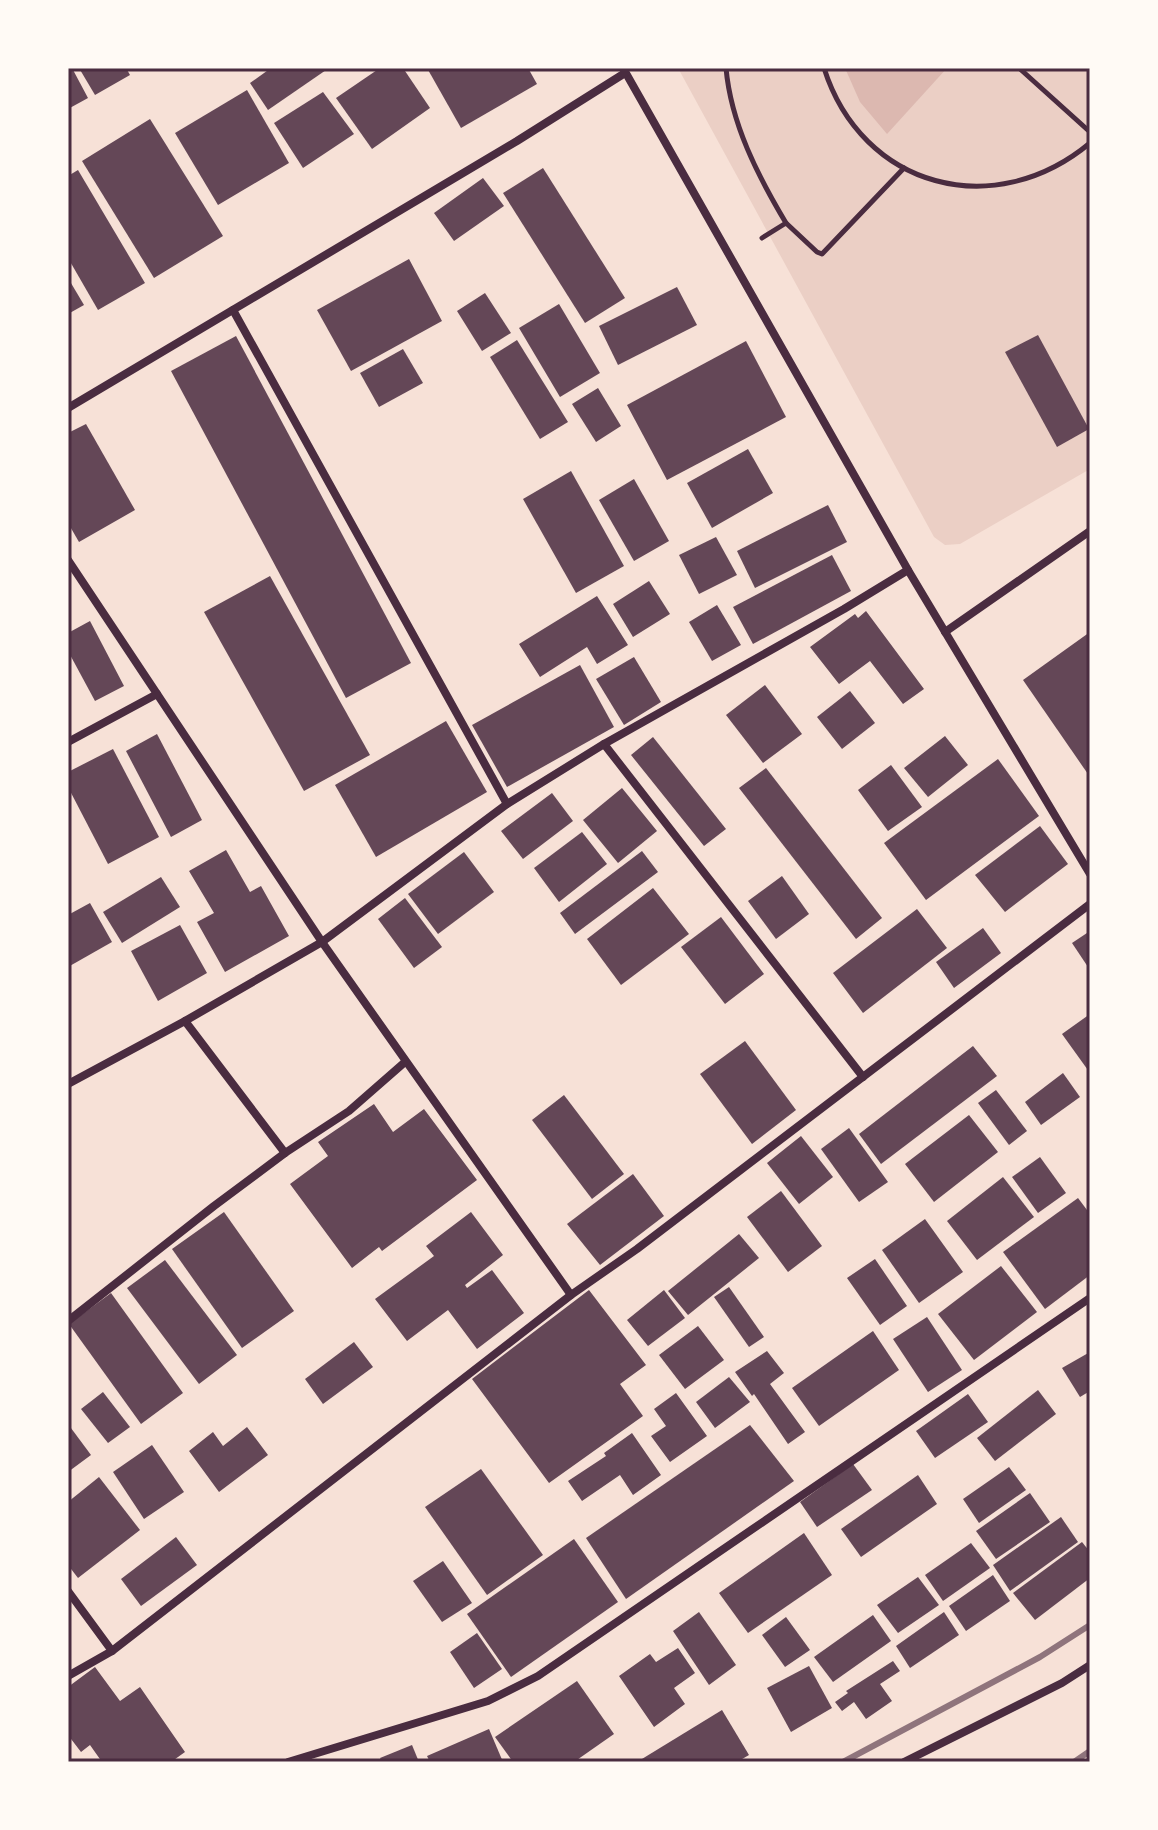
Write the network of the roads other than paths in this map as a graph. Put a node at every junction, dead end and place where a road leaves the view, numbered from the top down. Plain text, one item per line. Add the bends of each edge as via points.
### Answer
1 (624, 70) edge
2 (233, 310) junction
3 (68, 408) edge
4 (1090, 531) edge
5 (68, 560) edge
6 (908, 570) junction
7 (71, 574) edge
8 (945, 632) junction
9 (157, 694) junction
10 (68, 742) edge
11 (604, 744) junction
12 (507, 804) junction
13 (1090, 874) edge
14 (1090, 904) edge
15 (322, 942) junction
16 (185, 1021) junction
17 (405, 1062) junction
18 (863, 1077) junction
19 (68, 1084) edge
20 (285, 1153) junction
21 (571, 1295) junction
22 (1090, 1298) edge
23 (68, 1321) edge
24 (68, 1591) edge
25 (112, 1651) junction
26 (1090, 1665) edge
27 (68, 1676) edge
28 (288, 1762) edge
29 (904, 1762) edge

1 - 2 street via 517,141
1 - 6 street
2 - 3 street
2 - 12 street
4 - 8 street
5 - 7 street
6 - 8 street
6 - 11 street
7 - 9 street
8 - 13 street
9 - 10 street
9 - 15 street
11 - 12 street
11 - 18 street
12 - 15 street
14 - 18 street
15 - 16 street
15 - 17 street
16 - 19 street
16 - 20 street
17 - 20 street via 349,1111
17 - 21 street
18 - 21 street
20 - 23 street
21 - 25 street
22 - 28 street via 538,1676 488,1701
24 - 25 street
25 - 27 street
26 - 29 street

